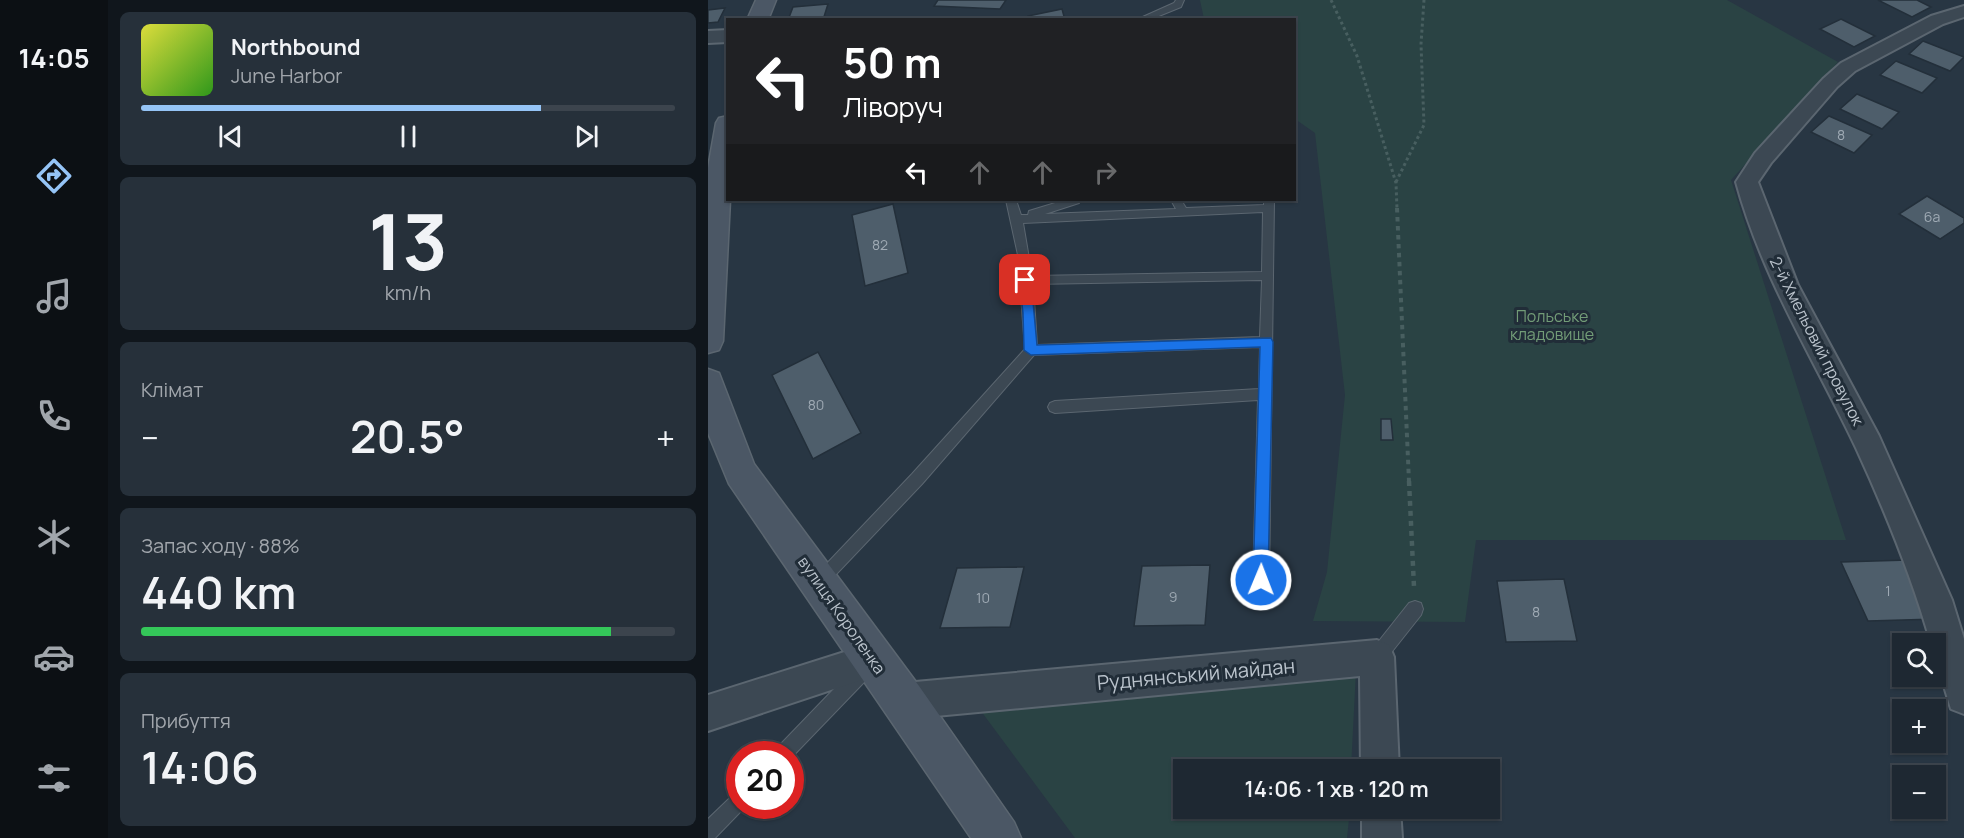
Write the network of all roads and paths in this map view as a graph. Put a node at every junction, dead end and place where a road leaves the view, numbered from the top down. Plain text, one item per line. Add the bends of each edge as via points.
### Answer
1 (766, 0) edge
2 (1180, 0) edge
3 (1331, 0) edge
4 (1424, 0) edge
5 (1964, 11) edge
6 (758, 18) edge
7 (1145, 18) edge
8 (726, 36) edge
9 (708, 37) edge
10 (726, 133) edge
11 (1396, 183) junction
12 (1011, 201) edge
13 (1072, 201) edge
14 (1177, 201) edge
15 (1269, 204) edge
16 (1183, 212) junction
17 (1017, 219) junction
18 (1268, 276) junction
19 (1025, 280) junction
20 (708, 341) edge
21 (1266, 342) junction
22 (1031, 350) junction
23 (708, 382) edge
24 (1265, 394) junction
25 (1055, 408) dead end
26 (1261, 580) dead end
27 (819, 582) junction
28 (1415, 609) joint
29 (1377, 657) junction
30 (873, 660) junction
31 (1964, 696) edge
32 (904, 701) junction
33 (708, 713) edge
34 (795, 741) edge
35 (1380, 759) edge
36 (726, 814) edge
37 (1381, 819) edge
38 (708, 832) edge
39 (998, 838) edge
40 (1382, 838) edge

1 - 6 street
2 - 7 lane via 1178,5
3 - 11 path via 1357,56
4 - 11 path via 1424,125
5 - 31 street, 2-й Хмельовий провулок via 1929,24 1848,67 1763,158 1747,182 1785,285 1869,445 1935,600
8 - 9 street
10 - 20 street
11 - 28 path
12 - 17 lane
13 - 17 lane
14 - 16 lane
15 - 16 lane
15 - 18 lane
16 - 17 lane
17 - 19 lane
18 - 19 lane
18 - 21 lane
19 - 22 lane
21 - 22 lane
21 - 24 lane
22 - 27 lane
23 - 27 street, вулиця Короленка via 741,473
24 - 25 lane
24 - 26 lane
27 - 30 street, вулиця Короленка
28 - 29 lane
29 - 32 street, Руднянський майдан
29 - 35 street
30 - 32 street, вулиця Короленка
30 - 33 street
30 - 34 lane
32 - 39 street, вулиця Короленка
36 - 38 lane
37 - 40 street

